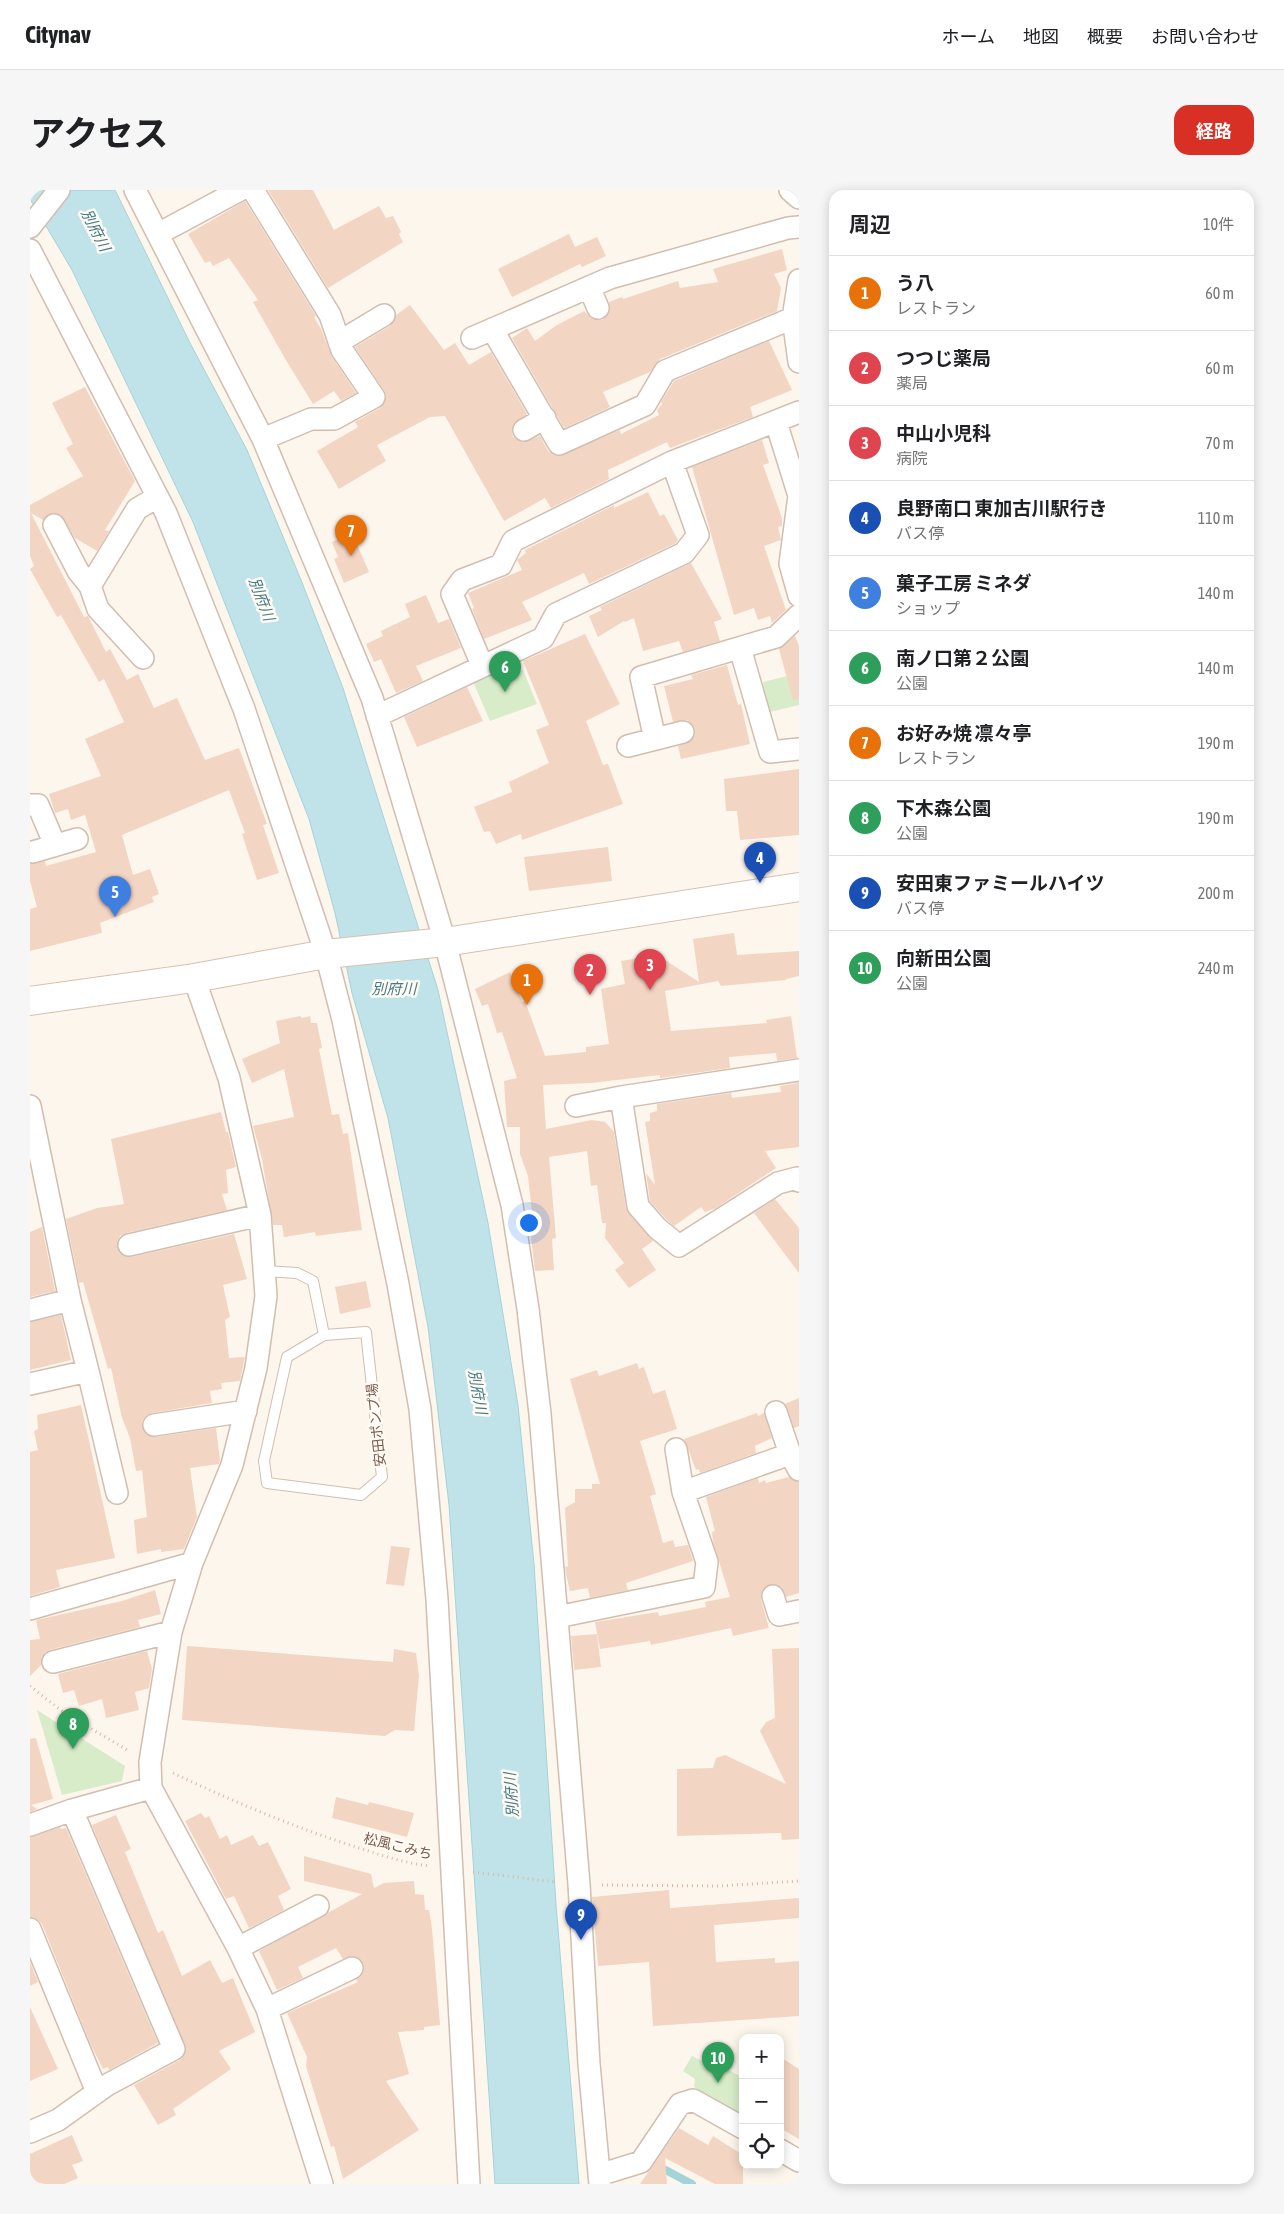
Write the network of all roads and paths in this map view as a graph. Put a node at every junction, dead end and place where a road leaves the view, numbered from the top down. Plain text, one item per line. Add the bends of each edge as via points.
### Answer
1 (59, 190) edge
2 (135, 190) edge
3 (240, 190) edge
4 (253, 190) edge
5 (790, 190) edge
6 (799, 198) edge
7 (30, 227) edge
8 (799, 227) edge
9 (158, 234) junction
10 (30, 250) edge
11 (799, 280) edge
12 (589, 288) junction
13 (598, 308) dead end
14 (384, 315) dead end
15 (793, 318) junction
16 (492, 329) junction
17 (472, 338) dead end
18 (340, 342) junction
19 (799, 362) edge
20 (799, 412) edge
21 (544, 418) junction
22 (776, 422) junction
23 (524, 430) dead end
24 (263, 439) junction
25 (672, 462) junction
26 (158, 497) junction
27 (54, 526) dead end
28 (90, 586) junction
29 (799, 596) edge
30 (799, 615) edge
31 (740, 648) junction
32 (143, 658) dead end
33 (482, 665) junction
34 (378, 716) junction
35 (682, 732) dead end
36 (656, 739) junction
37 (628, 746) dead end
38 (799, 749) edge
39 (30, 805) edge
40 (77, 839) dead end
41 (55, 845) junction
42 (33, 852) dead end
43 (799, 887) edge
44 (445, 942) junction
45 (326, 954) junction
46 (194, 978) junction
47 (30, 1002) edge
48 (799, 1070) edge
49 (620, 1097) junction
50 (30, 1106) edge
51 (576, 1106) dead end
52 (37, 1180) edge
53 (799, 1180) edge
54 (260, 1215) junction
55 (128, 1245) dead end
56 (265, 1271) junction
57 (70, 1300) junction
58 (30, 1310) edge
59 (324, 1335) junction
60 (88, 1371) junction
61 (30, 1384) edge
62 (246, 1411) junction
63 (776, 1412) dead end
64 (154, 1425) dead end
65 (676, 1449) dead end
66 (795, 1462) edge
67 (683, 1492) junction
68 (116, 1493) dead end
69 (192, 1562) junction
70 (773, 1596) dead end
71 (30, 1609) edge
72 (799, 1611) edge
73 (557, 1617) junction
74 (171, 1632) junction
75 (53, 1662) dead end
76 (30, 1686) edge
77 (150, 1762) junction
78 (151, 1788) junction
79 (72, 1810) junction
80 (30, 1825) edge
81 (452, 1869) junction
82 (799, 1881) edge
83 (579, 1884) junction
84 (318, 1906) dead end
85 (30, 1929) edge
86 (238, 1948) junction
87 (352, 1968) dead end
88 (267, 2010) junction
89 (97, 2092) junction
90 (739, 2126) edge
91 (30, 2132) edge
92 (784, 2152) edge
93 (799, 2161) edge
94 (600, 2180) edge
95 (322, 2184) edge
96 (469, 2184) edge

1 - 7 street
2 - 9 street
3 - 9 street
4 - 18 street via 330,315
5 - 6 street
8 - 12 street via 610,278
9 - 24 street
10 - 26 street
11 - 15 street
12 - 13 street
12 - 16 street
14 - 18 street
15 - 19 street
15 - 21 street via 664,371 645,405 559,444
16 - 17 street
16 - 21 street
18 - 24 street via 342,350 374,397 334,418 311,419
20 - 22 street
21 - 23 street
22 - 25 street
22 - 29 street via 799,496 790,564
24 - 34 street
25 - 33 street via 698,535 684,553 556,614 543,638
25 - 33 street via 514,540 500,565 462,580 452,594
26 - 28 street via 136,509
26 - 45 street via 244,709
27 - 28 street via 78,571
28 - 32 street via 98,609
30 - 31 street via 776,637
31 - 36 street via 641,677
31 - 38 street via 770,752
33 - 34 street
34 - 44 street
35 - 36 street
36 - 37 street
39 - 41 street via 38,805
40 - 41 street
41 - 42 street
43 - 44 street
44 - 45 street
44 - 73 street via 512,1205 540,1414
45 - 46 street
45 - 81 street via 343,1020 398,1284 420,1409 437,1599
46 - 47 street
46 - 54 street via 228,1078
48 - 49 street
49 - 51 street
49 - 53 street via 638,1206 679,1246 778,1183
50 - 52 street
52 - 57 street
54 - 55 street
54 - 56 street
56 - 59 lane via 297,1273 312,1281
56 - 62 street via 264,1314
57 - 58 street
57 - 60 street
59 - 59 lane, 安田ポンプ場 via 366,1332 382,1477 361,1495 267,1483 264,1461 287,1357
60 - 61 street
60 - 68 street
62 - 64 street
62 - 69 street via 232,1466
63 - 66 street
65 - 67 street
66 - 67 street
67 - 73 street via 707,1562 704,1588
69 - 71 street via 72,1588
69 - 74 street
70 - 72 street via 779,1615
73 - 83 street
74 - 75 street
74 - 77 street
76 - 77 path, 松風こみち via 63,1712
77 - 78 street
77 - 81 path, 松風こみち via 233,1802 311,1833 401,1860
78 - 79 street
78 - 86 street
79 - 80 street
79 - 89 street via 174,2049
81 - 83 path, 松風こみち
81 - 96 street
82 - 83 path, 松風こみち via 718,1886
83 - 94 street via 588,2064
84 - 86 street
85 - 89 street
86 - 88 street
87 - 88 street
88 - 95 street
89 - 91 street via 58,2120
90 - 94 street via 693,2100 680,2104 641,2162
92 - 93 street

